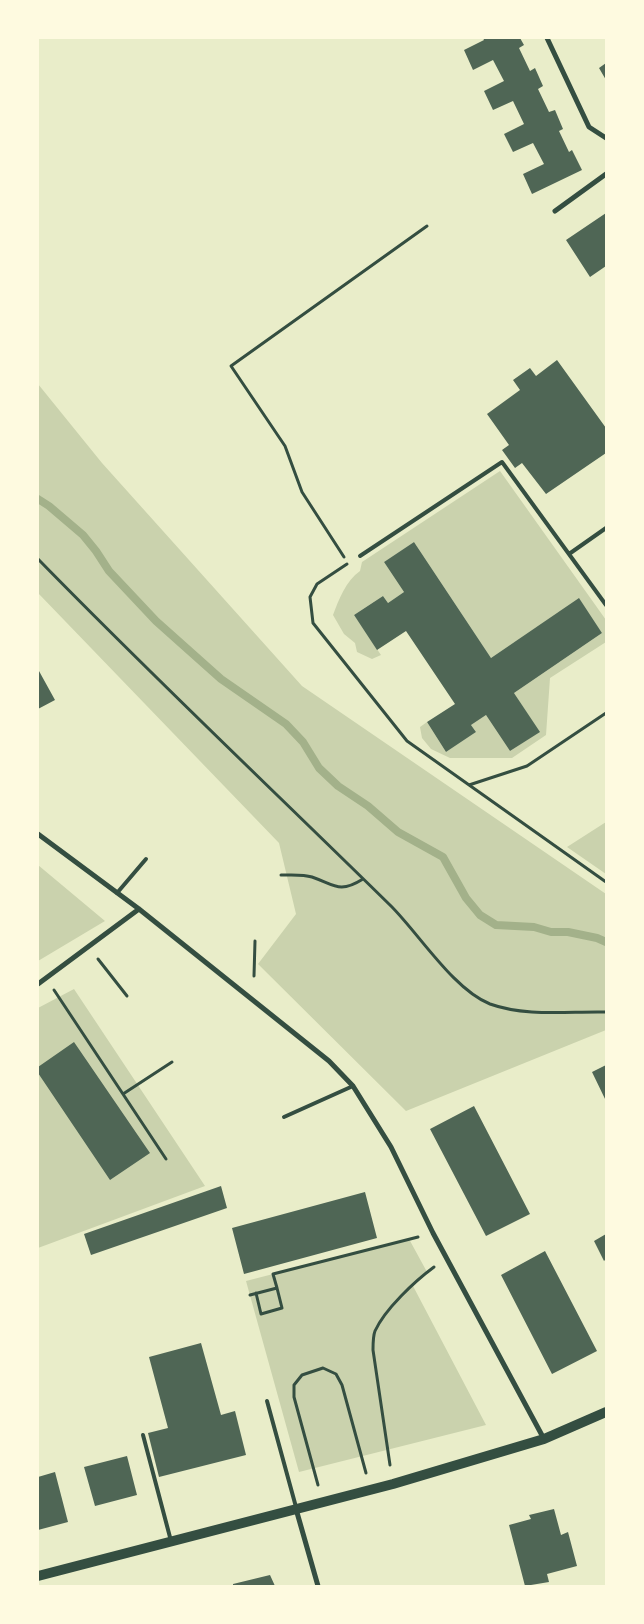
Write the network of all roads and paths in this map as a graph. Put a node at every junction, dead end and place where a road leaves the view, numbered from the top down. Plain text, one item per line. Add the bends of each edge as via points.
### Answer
1 (547, 38) edge
2 (606, 138) edge
3 (606, 174) edge
4 (554, 211) dead end
5 (427, 226) dead end
6 (606, 528) edge
7 (569, 554) junction
8 (360, 556) joint
9 (38, 559) edge
10 (348, 563) junction
11 (606, 604) edge
12 (606, 712) edge
13 (468, 785) junction
14 (38, 834) edge
15 (146, 859) dead end
16 (281, 875) dead end
17 (363, 879) junction
18 (606, 882) edge
19 (117, 893) junction
20 (139, 909) junction
21 (256, 940) dead end
22 (89, 947) junction
23 (254, 976) dead end
24 (46, 978) junction
25 (38, 984) edge
26 (127, 996) dead end
27 (606, 1012) edge
28 (172, 1062) dead end
29 (354, 1086) junction
30 (123, 1094) junction
31 (284, 1116) dead end
32 (166, 1159) dead end
33 (433, 1233) junction
34 (446, 1257) junction
35 (277, 1288) junction
36 (256, 1293) junction
37 (250, 1295) dead end
38 (268, 1401) dead end
39 (606, 1412) edge
40 (143, 1435) dead end
41 (544, 1440) junction
42 (393, 1484) junction
43 (370, 1490) junction
44 (323, 1503) junction
45 (296, 1509) junction
46 (172, 1541) junction
47 (38, 1576) edge
48 (318, 1586) edge

1 - 2 street via 589,127
3 - 4 street
5 - 10 path via 231,366 285,446 302,492
6 - 7 lane
7 - 8 lane via 502,462
7 - 11 lane
8 - 10 path
9 - 17 path
10 - 13 path via 317,584 310,597 313,623 407,741
12 - 13 path via 527,766
13 - 18 path
14 - 19 street
15 - 19 lane
16 - 17 path via 310,876 335,887 350,887
17 - 27 path via 460,984 489,1003 518,1010
19 - 20 street
20 - 22 street
20 - 29 street via 328,1061
21 - 23 path
22 - 24 street
22 - 26 path
24 - 25 street
24 - 30 path
28 - 30 path
29 - 31 lane
29 - 33 street via 391,1148
30 - 32 path
33 - 34 street
33 - 35 path via 273,1274
34 - 41 street
34 - 42 path via 423,1275 382,1318 374,1333 373,1350
35 - 36 path
35 - 36 path via 282,1308 261,1314
36 - 37 path
38 - 45 lane
39 - 41 main road
40 - 46 lane
41 - 42 main road
42 - 43 main road
43 - 44 main road
43 - 44 path via 342,1385 336,1374 323,1368 302,1374 294,1385 294,1397
44 - 45 main road
45 - 46 main road
45 - 48 street
46 - 47 main road

